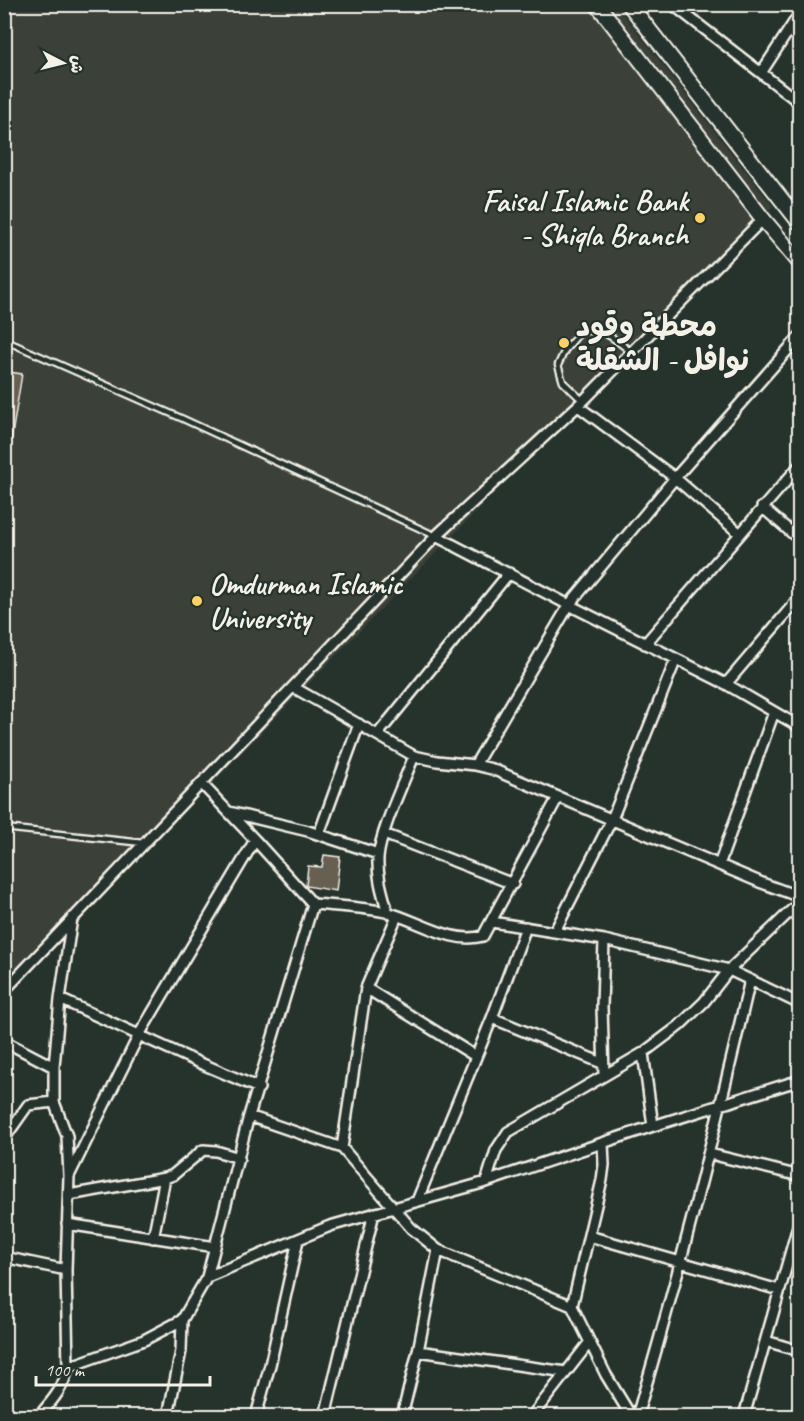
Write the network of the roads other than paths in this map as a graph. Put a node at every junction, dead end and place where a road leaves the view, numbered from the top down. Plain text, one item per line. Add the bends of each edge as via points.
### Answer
1 (597, 4) edge
2 (629, 4) edge
3 (672, 4) edge
4 (800, 12) edge
5 (761, 73) junction
6 (800, 103) edge
7 (764, 219) junction
8 (800, 223) edge
9 (800, 263) edge
10 (800, 336) edge
11 (4, 340) edge
12 (631, 352) junction
13 (581, 404) junction
14 (800, 465) edge
15 (675, 478) junction
16 (762, 507) junction
17 (739, 533) junction
18 (436, 536) junction
19 (800, 540) edge
20 (509, 573) junction
21 (800, 597) edge
22 (569, 605) junction
23 (645, 644) junction
24 (676, 659) junction
25 (726, 684) junction
26 (293, 687) junction
27 (774, 712) junction
28 (359, 724) junction
29 (800, 727) edge
30 (378, 734) junction
31 (414, 756) junction
32 (475, 765) junction
33 (201, 783) junction
34 (558, 797) junction
35 (229, 812) junction
36 (612, 819) junction
37 (4, 828) edge
38 (319, 834) junction
39 (384, 834) junction
40 (255, 840) junction
41 (144, 843) junction
42 (378, 854) junction
43 (719, 865) junction
44 (513, 884) junction
45 (800, 900) edge
46 (313, 904) junction
47 (393, 914) junction
48 (72, 918) junction
49 (492, 922) junction
50 (526, 927) junction
51 (555, 931) junction
52 (604, 940) junction
53 (729, 970) junction
54 (750, 981) junction
55 (366, 988) junction
56 (4, 991) edge
57 (60, 999) junction
58 (800, 1004) edge
59 (492, 1018) junction
60 (139, 1035) junction
61 (4, 1041) edge
62 (643, 1053) junction
63 (475, 1056) junction
64 (602, 1063) junction
65 (54, 1067) junction
66 (604, 1075) junction
67 (800, 1080) edge
68 (259, 1088) junction
69 (54, 1102) junction
70 (722, 1104) junction
71 (249, 1116) junction
72 (652, 1126) junction
73 (4, 1139) edge
74 (603, 1143) junction
75 (342, 1148) junction
76 (710, 1154) junction
77 (239, 1158) junction
78 (69, 1176) junction
79 (800, 1176) edge
80 (165, 1178) junction
81 (486, 1182) junction
82 (69, 1195) junction
83 (417, 1202) junction
84 (394, 1209) junction
85 (374, 1214) junction
86 (800, 1219) edge
87 (67, 1224) junction
88 (589, 1236) junction
89 (153, 1238) junction
90 (298, 1240) junction
91 (215, 1247) junction
92 (438, 1250) junction
93 (4, 1257) edge
94 (681, 1262) junction
95 (66, 1270) junction
96 (207, 1277) junction
97 (779, 1290) junction
98 (572, 1306) junction
99 (182, 1320) junction
100 (766, 1341) junction
101 (589, 1343) junction
102 (418, 1351) junction
103 (800, 1351) edge
104 (68, 1367) junction
105 (566, 1372) junction
106 (39, 1416) edge
107 (168, 1416) edge
108 (256, 1416) edge
109 (325, 1416) edge
110 (402, 1416) edge
111 (532, 1416) edge
112 (631, 1416) edge
113 (637, 1416) edge
114 (744, 1416) edge

1 - 7 main road
2 - 8 main road
3 - 5 street
4 - 5 street
5 - 6 street
7 - 9 main road
7 - 12 street
10 - 15 street
11 - 18 lane
12 - 13 street
12 - 13 lane via 597,330 581,331 558,365 563,382
13 - 15 street
13 - 18 street
14 - 16 street
15 - 17 street
15 - 22 street
16 - 17 street
16 - 19 street
17 - 23 street
18 - 20 street
18 - 26 street
20 - 22 street
20 - 30 street
21 - 25 street
22 - 23 street
22 - 32 street
23 - 24 street
24 - 25 street
24 - 36 street
25 - 27 street
26 - 28 street
26 - 33 street
27 - 29 street
27 - 43 street
28 - 30 street
28 - 38 street
30 - 31 street
31 - 32 street
31 - 39 street
32 - 34 street
33 - 35 street
33 - 41 street
34 - 36 street
34 - 44 street
35 - 38 street
35 - 40 street
36 - 43 street
36 - 51 street
37 - 41 lane
38 - 42 street
39 - 42 street
39 - 44 street
40 - 46 street
40 - 60 street
41 - 48 street
42 - 47 street via 380,886
43 - 45 street
44 - 49 street
45 - 53 street
46 - 47 street
46 - 68 street
47 - 49 street via 464,939 483,936
47 - 55 street
48 - 56 street
48 - 57 street
49 - 50 street
50 - 51 street
50 - 59 street
51 - 52 street
52 - 53 street
52 - 64 street
53 - 54 street
53 - 62 street via 704,1002
54 - 58 street
54 - 70 street
55 - 63 street
55 - 75 street
57 - 60 street
57 - 65 street
59 - 63 street
59 - 64 street
60 - 68 street
60 - 78 street
61 - 65 street
62 - 66 street
62 - 72 street
63 - 83 street
64 - 66 street
65 - 69 street
66 - 81 street via 508,1132 496,1150
67 - 70 street
68 - 71 street
69 - 73 street via 28,1105
69 - 78 street via 67,1136
70 - 72 street
70 - 76 street
71 - 75 street
71 - 77 street
72 - 74 street
74 - 81 street
74 - 88 street via 604,1166
75 - 84 street
76 - 79 street
76 - 94 street
77 - 80 street via 203,1150
77 - 91 street
78 - 82 street
80 - 82 street
80 - 89 street
81 - 83 street
82 - 87 street
83 - 84 street
84 - 85 street
84 - 92 street
85 - 90 street
85 - 109 street
86 - 97 street
87 - 89 street
87 - 95 street
88 - 94 street
88 - 98 street
89 - 91 street
90 - 96 street
90 - 108 street
91 - 96 street
92 - 98 street
92 - 102 street
93 - 95 street
94 - 97 street
94 - 113 street
95 - 104 street
96 - 99 street
97 - 100 street
98 - 101 street
99 - 104 street via 144,1340
99 - 107 street via 181,1351
100 - 103 street
100 - 114 street
101 - 105 street
101 - 112 street
102 - 105 street
102 - 110 street
104 - 106 street via 56,1396
105 - 111 street

